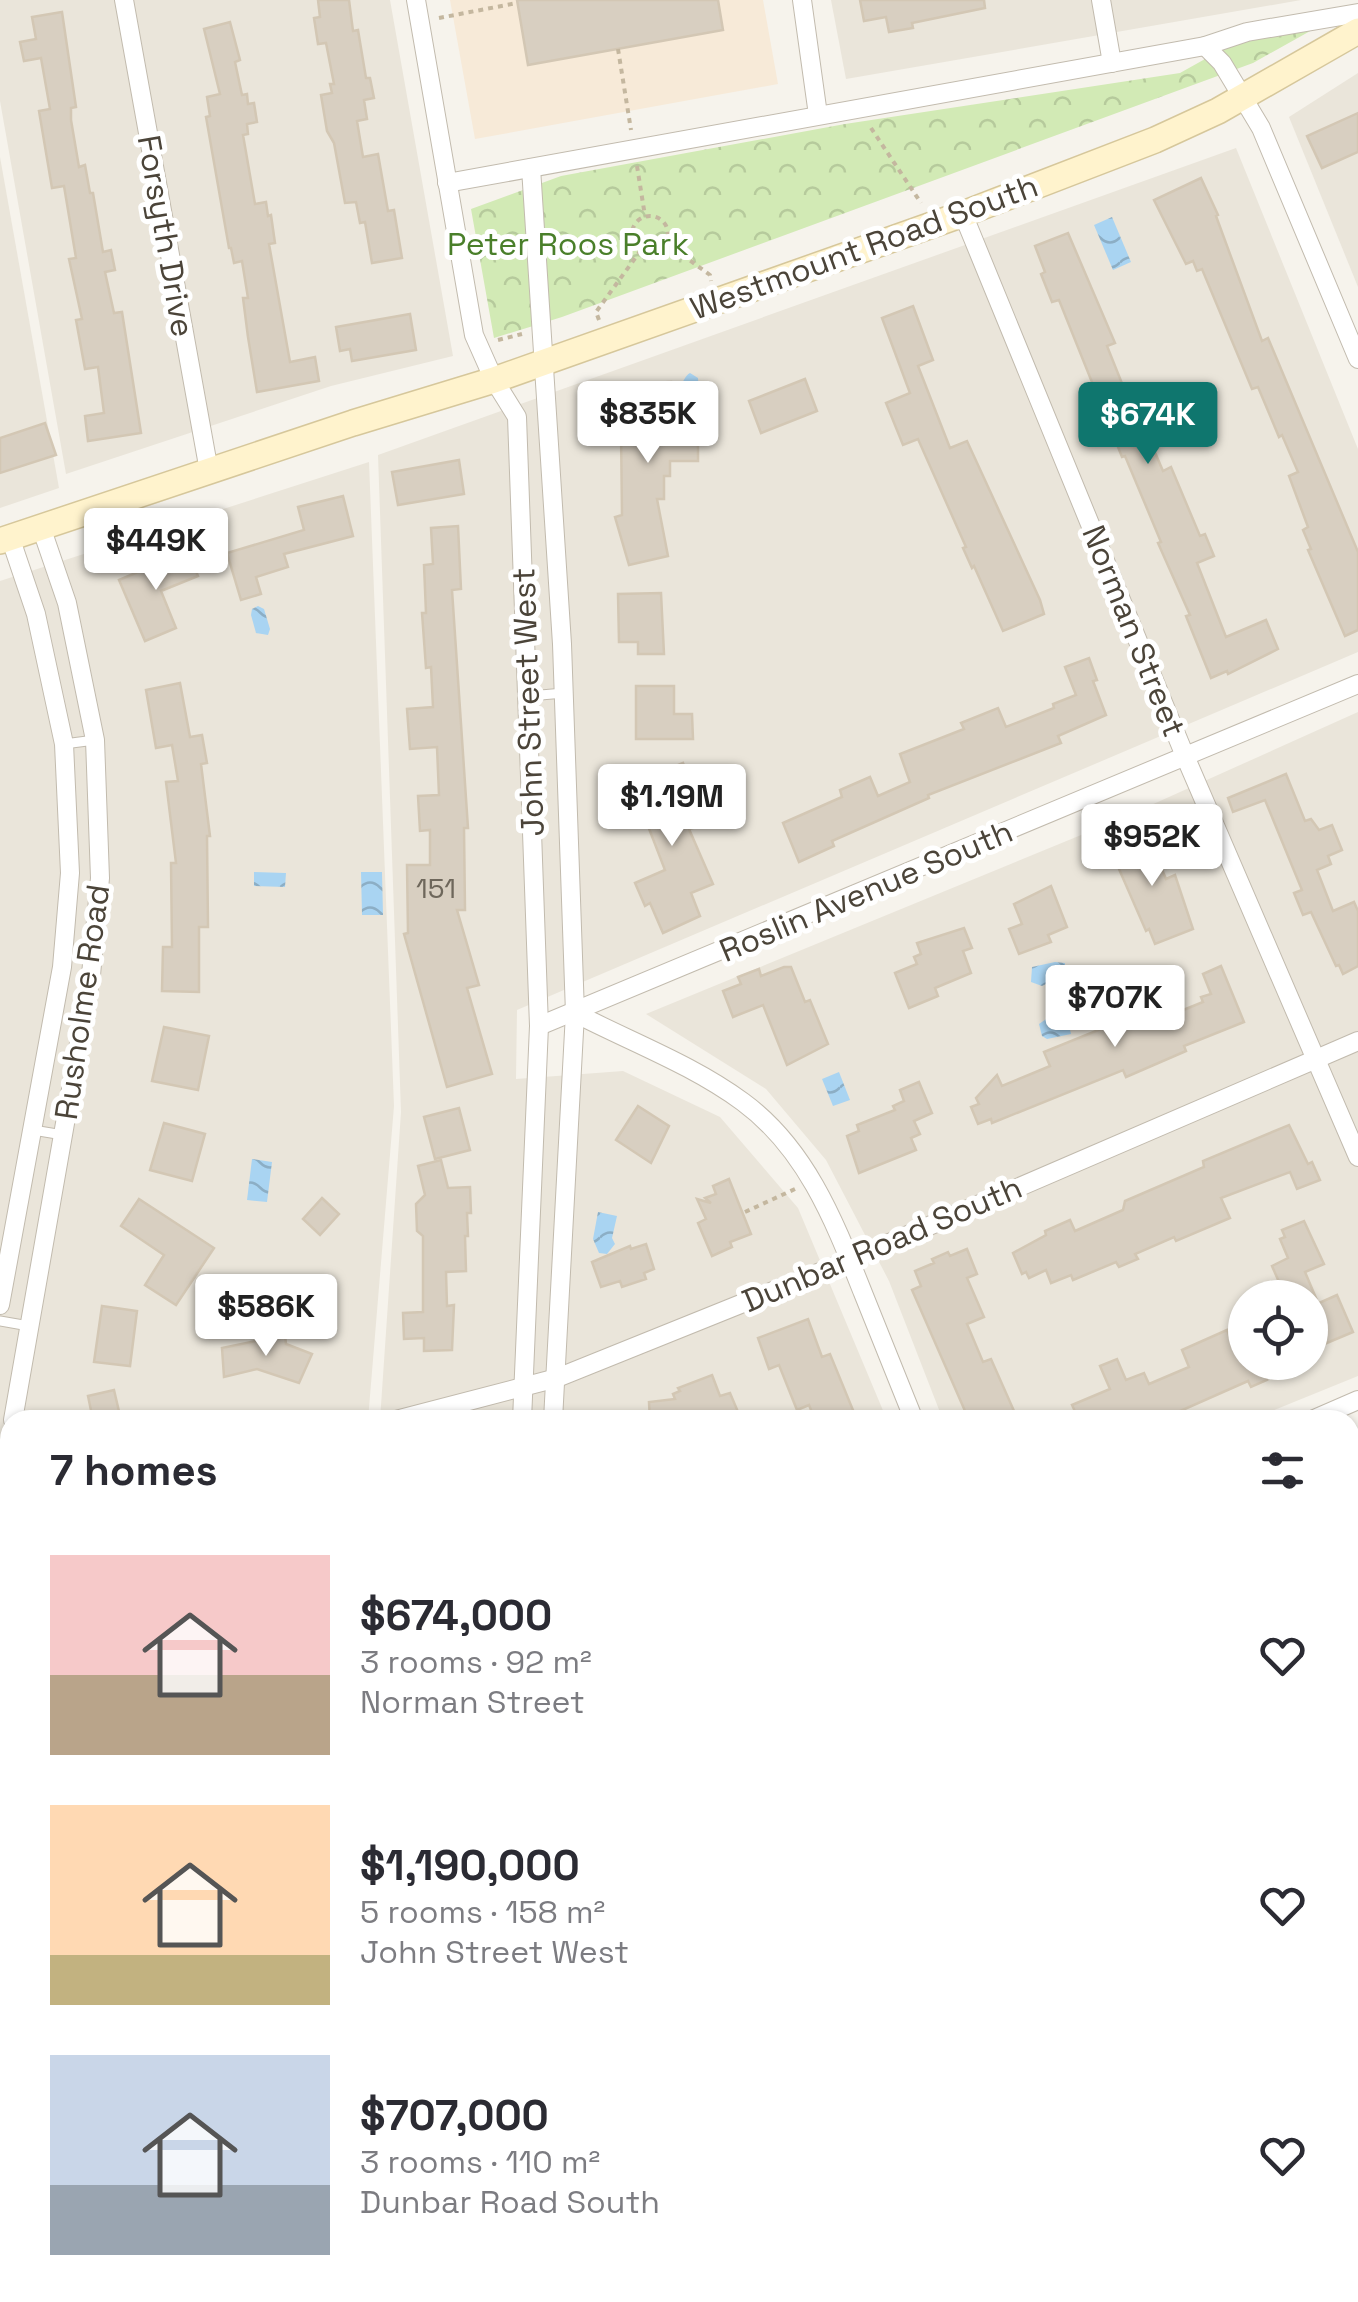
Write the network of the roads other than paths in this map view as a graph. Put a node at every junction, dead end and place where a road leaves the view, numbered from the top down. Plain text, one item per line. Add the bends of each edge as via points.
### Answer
1 (124, 0) edge
2 (416, 0) edge
3 (802, 0) edge
4 (1101, 0) edge
5 (1358, 13) edge
6 (1358, 31) edge
7 (1205, 46) junction
8 (1112, 63) junction
9 (1244, 99) junction
10 (818, 114) junction
11 (532, 168) junction
12 (447, 183) junction
13 (963, 214) junction
14 (1358, 359) edge
15 (544, 363) junction
16 (494, 380) junction
17 (209, 471) junction
18 (41, 527) junction
19 (5, 539) edge
20 (1358, 684) edge
21 (564, 693) junction
22 (529, 696) junction
23 (95, 740) junction
24 (64, 744) junction
25 (1186, 756) junction
26 (66, 937) junction
27 (95, 939) junction
28 (576, 1012) junction
29 (539, 1026) junction
30 (1358, 1040) edge
31 (1314, 1060) junction
32 (34, 1130) junction
33 (63, 1135) junction
34 (1358, 1157) edge
35 (850, 1260) junction
36 (0, 1305) edge
37 (0, 1321) edge
38 (29, 1326) junction
39 (557, 1378) junction
40 (525, 1386) junction
41 (1358, 1400) edge
42 (15, 1410) edge
43 (434, 1410) edge
44 (523, 1410) edge
45 (555, 1410) edge
46 (910, 1410) edge
47 (1335, 1410) edge

1 - 17 street, Forsyth Drive
2 - 12 street, John Street West
3 - 10 street
4 - 8 street
5 - 7 street
6 - 9 main road, Westmount Road South
7 - 8 street
7 - 9 street
8 - 10 street
9 - 13 main road, Westmount Road South
9 - 14 street
10 - 11 street
11 - 12 street
11 - 15 street, John Street West
12 - 16 street, John Street West via 474,335
13 - 15 main road, Westmount Road South
13 - 25 street, Norman Street
15 - 16 main road, Westmount Road South
15 - 21 street, John Street West
16 - 17 main road, Westmount Road South
16 - 22 street, John Street West via 516,417
17 - 18 main road, Westmount Road South
18 - 19 main road, Westmount Road South
18 - 23 street, Rusholme Road via 67,603
19 - 24 street, Rusholme Road via 36,614
20 - 25 street, Roslin Avenue South
21 - 22 lane
21 - 28 street, John Street West
22 - 29 street, John Street West
23 - 24 lane
23 - 27 street, Rusholme Road
24 - 26 street, Rusholme Road
25 - 28 street, Roslin Avenue South
25 - 31 street, Norman Street
26 - 27 lane
26 - 32 street, Rusholme Road
27 - 33 street, Rusholme Road
28 - 29 street, Roslin Avenue South
28 - 35 street via 746,1104 813,1181
28 - 39 street, John Street West
29 - 40 street, John Street West
30 - 31 street, Dunbar Road South
31 - 34 street, Norman Street
31 - 35 street, Dunbar Road South
32 - 33 lane
32 - 36 street, Rusholme Road
33 - 38 street, Rusholme Road
35 - 39 street, Dunbar Road South
35 - 46 street
37 - 38 lane
38 - 42 street, Rusholme Road
39 - 40 street, Dunbar Road South
39 - 45 street, John Street West
40 - 43 street, Dunbar Road South
40 - 44 street, John Street West
41 - 47 street

